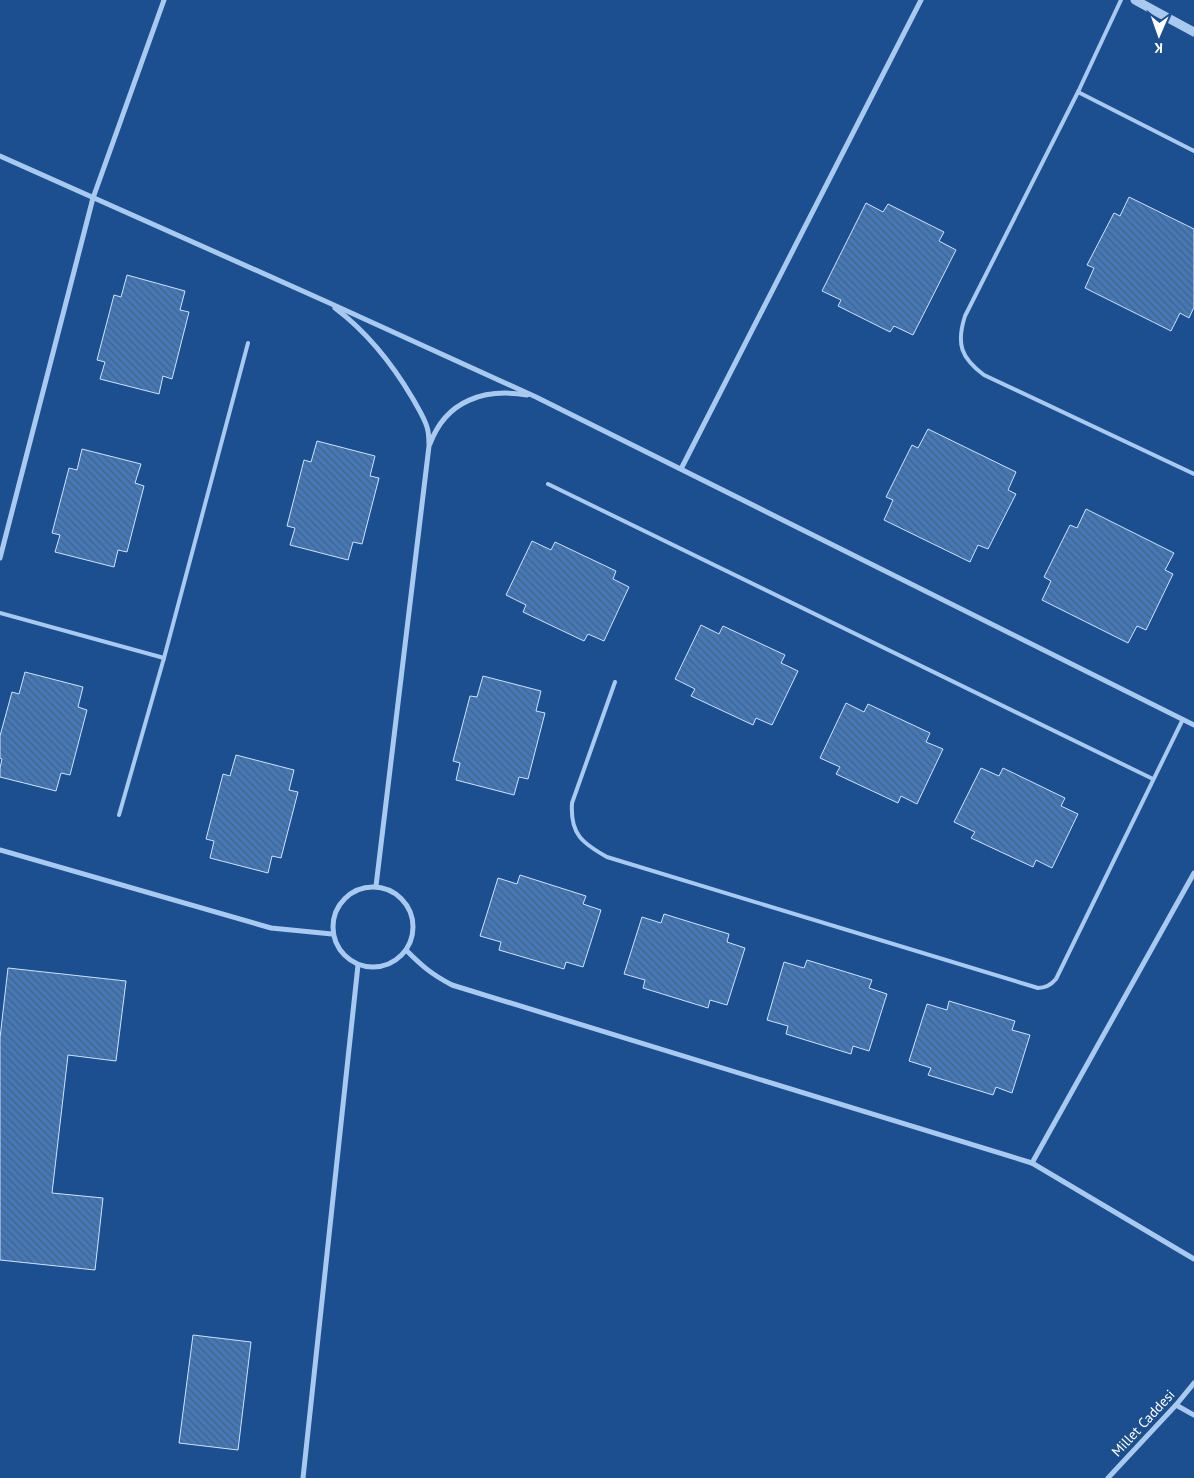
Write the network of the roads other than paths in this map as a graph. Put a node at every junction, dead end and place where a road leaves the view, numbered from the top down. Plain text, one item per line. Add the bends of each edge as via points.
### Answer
1 (164, 0) edge
2 (921, 0) edge
3 (1121, 0) edge
4 (1136, 0) edge
5 (1194, 32) edge
6 (1078, 92) junction
7 (1194, 151) edge
8 (0, 156) edge
9 (93, 198) junction
10 (325, 301) junction
11 (248, 343) dead end
12 (536, 397) junction
13 (430, 446) junction
14 (681, 469) junction
15 (1194, 474) edge
16 (548, 484) dead end
17 (0, 558) edge
18 (0, 613) edge
19 (164, 658) junction
20 (615, 682) dead end
21 (1183, 719) junction
22 (1194, 725) edge
23 (1153, 779) junction
24 (119, 815) dead end
25 (0, 850) edge
26 (1194, 873) edge
27 (376, 886) junction
28 (332, 934) junction
29 (406, 950) junction
30 (358, 964) junction
31 (1032, 1163) junction
32 (1194, 1259) edge
33 (1194, 1383) edge
34 (1176, 1405) junction
35 (1194, 1415) edge
36 (303, 1478) edge
37 (1108, 1478) edge

1 - 9 street
2 - 14 street
3 - 6 lane
4 - 5 street
6 - 7 lane
6 - 15 lane via 965,316 960,341 963,354 984,375
8 - 9 street
9 - 10 street
9 - 17 street
10 - 12 street
10 - 13 street via 353,324 390,364 422,415
11 - 19 lane
12 - 13 street via 498,392 464,402 436,428
12 - 14 street
13 - 27 street
14 - 21 street
16 - 23 lane
18 - 19 lane
19 - 24 lane
20 - 23 lane via 572,803 573,824 580,838 592,849 607,857 1038,988 1044,988 1056,979
21 - 22 street
21 - 23 lane
25 - 28 street via 270,928
26 - 31 street
27 - 28 street via 364,887 342,899 332,921
27 - 29 street via 388,889 407,904 413,927 412,939
28 - 30 street via 337,947
29 - 30 street via 397,960 384,966 371,968
29 - 31 street via 436,977 452,985
30 - 36 street
31 - 32 street
33 - 34 street, Millet Caddesi
34 - 35 street
34 - 37 street, Millet Caddesi

